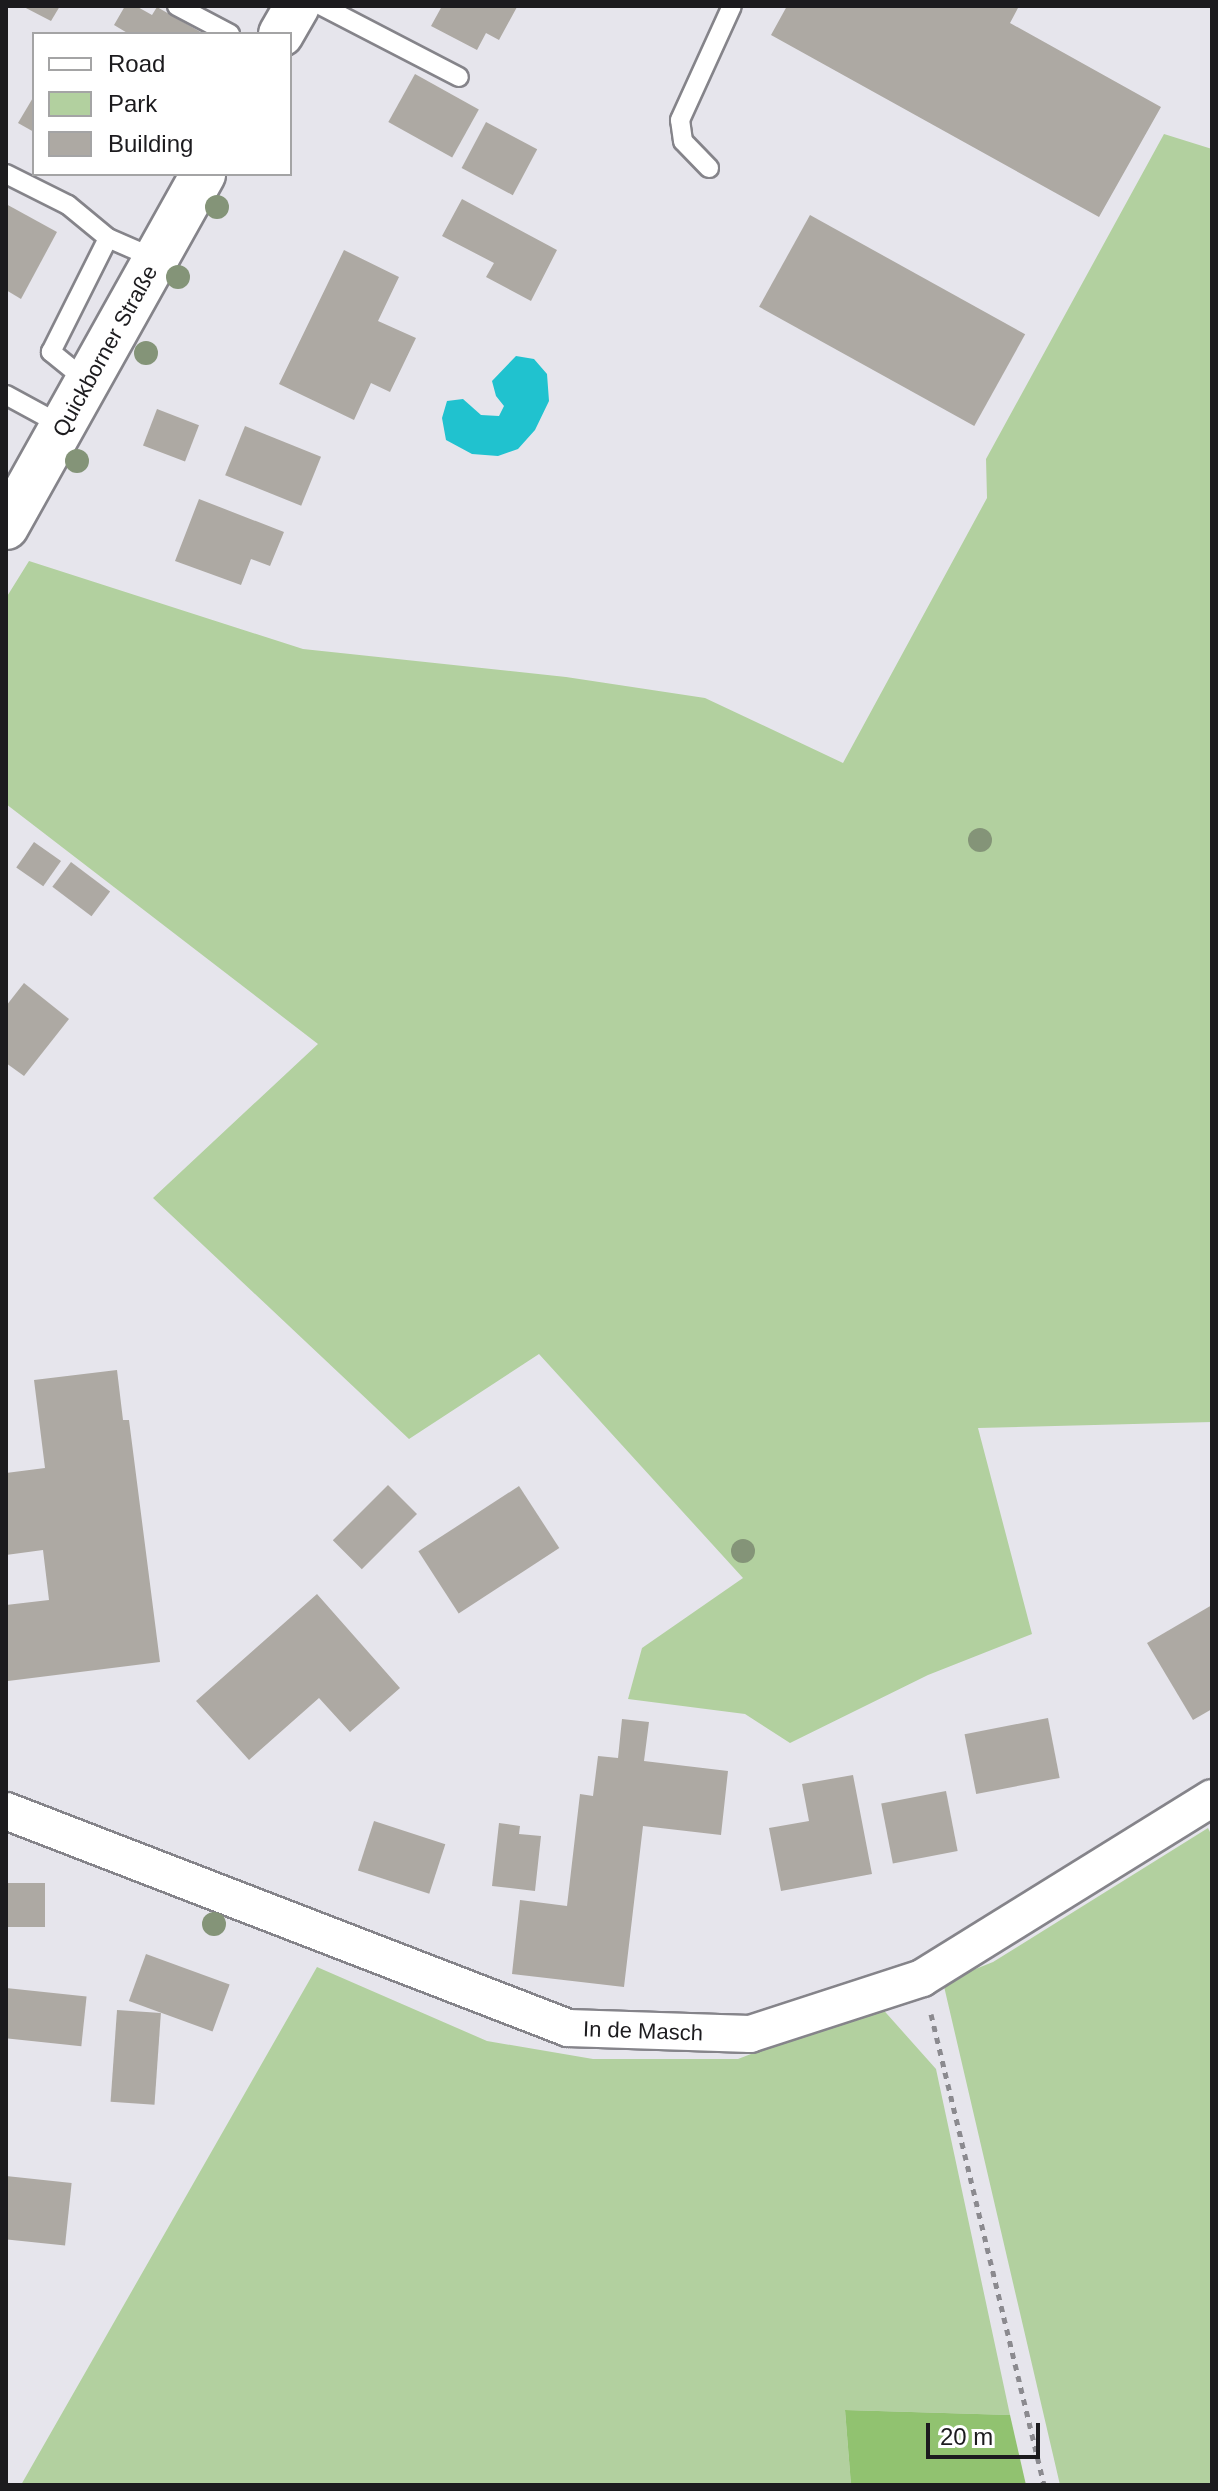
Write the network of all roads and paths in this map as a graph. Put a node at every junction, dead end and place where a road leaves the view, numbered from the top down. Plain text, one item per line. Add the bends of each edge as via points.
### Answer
1 (177, 6) edge
2 (297, 6) edge
3 (322, 6) edge
4 (732, 6) edge
5 (226, 32) edge
6 (282, 32) edge
7 (459, 77) dead end
8 (709, 168) dead end
9 (6, 174) edge
10 (202, 176) edge
11 (108, 238) junction
12 (156, 259) junction
13 (88, 382) junction
14 (6, 395) edge
15 (63, 426) junction
16 (6, 527) edge
17 (1212, 1798) edge
18 (6, 1811) edge
19 (922, 1978) junction
20 (1044, 2485) edge

1 - 5 lane
2 - 6 main road
3 - 7 lane
4 - 8 lane via 680,120 683,141
9 - 11 lane via 68,205
10 - 12 main road, Quickborner Straße
11 - 12 lane
11 - 13 lane via 51,352
12 - 13 main road, Quickborner Straße
13 - 15 main road, Quickborner Straße
14 - 15 lane
15 - 16 main road, Quickborner Straße
17 - 19 street, In de Masch
18 - 19 street, In de Masch via 568,2028 750,2034
19 - 20 path

